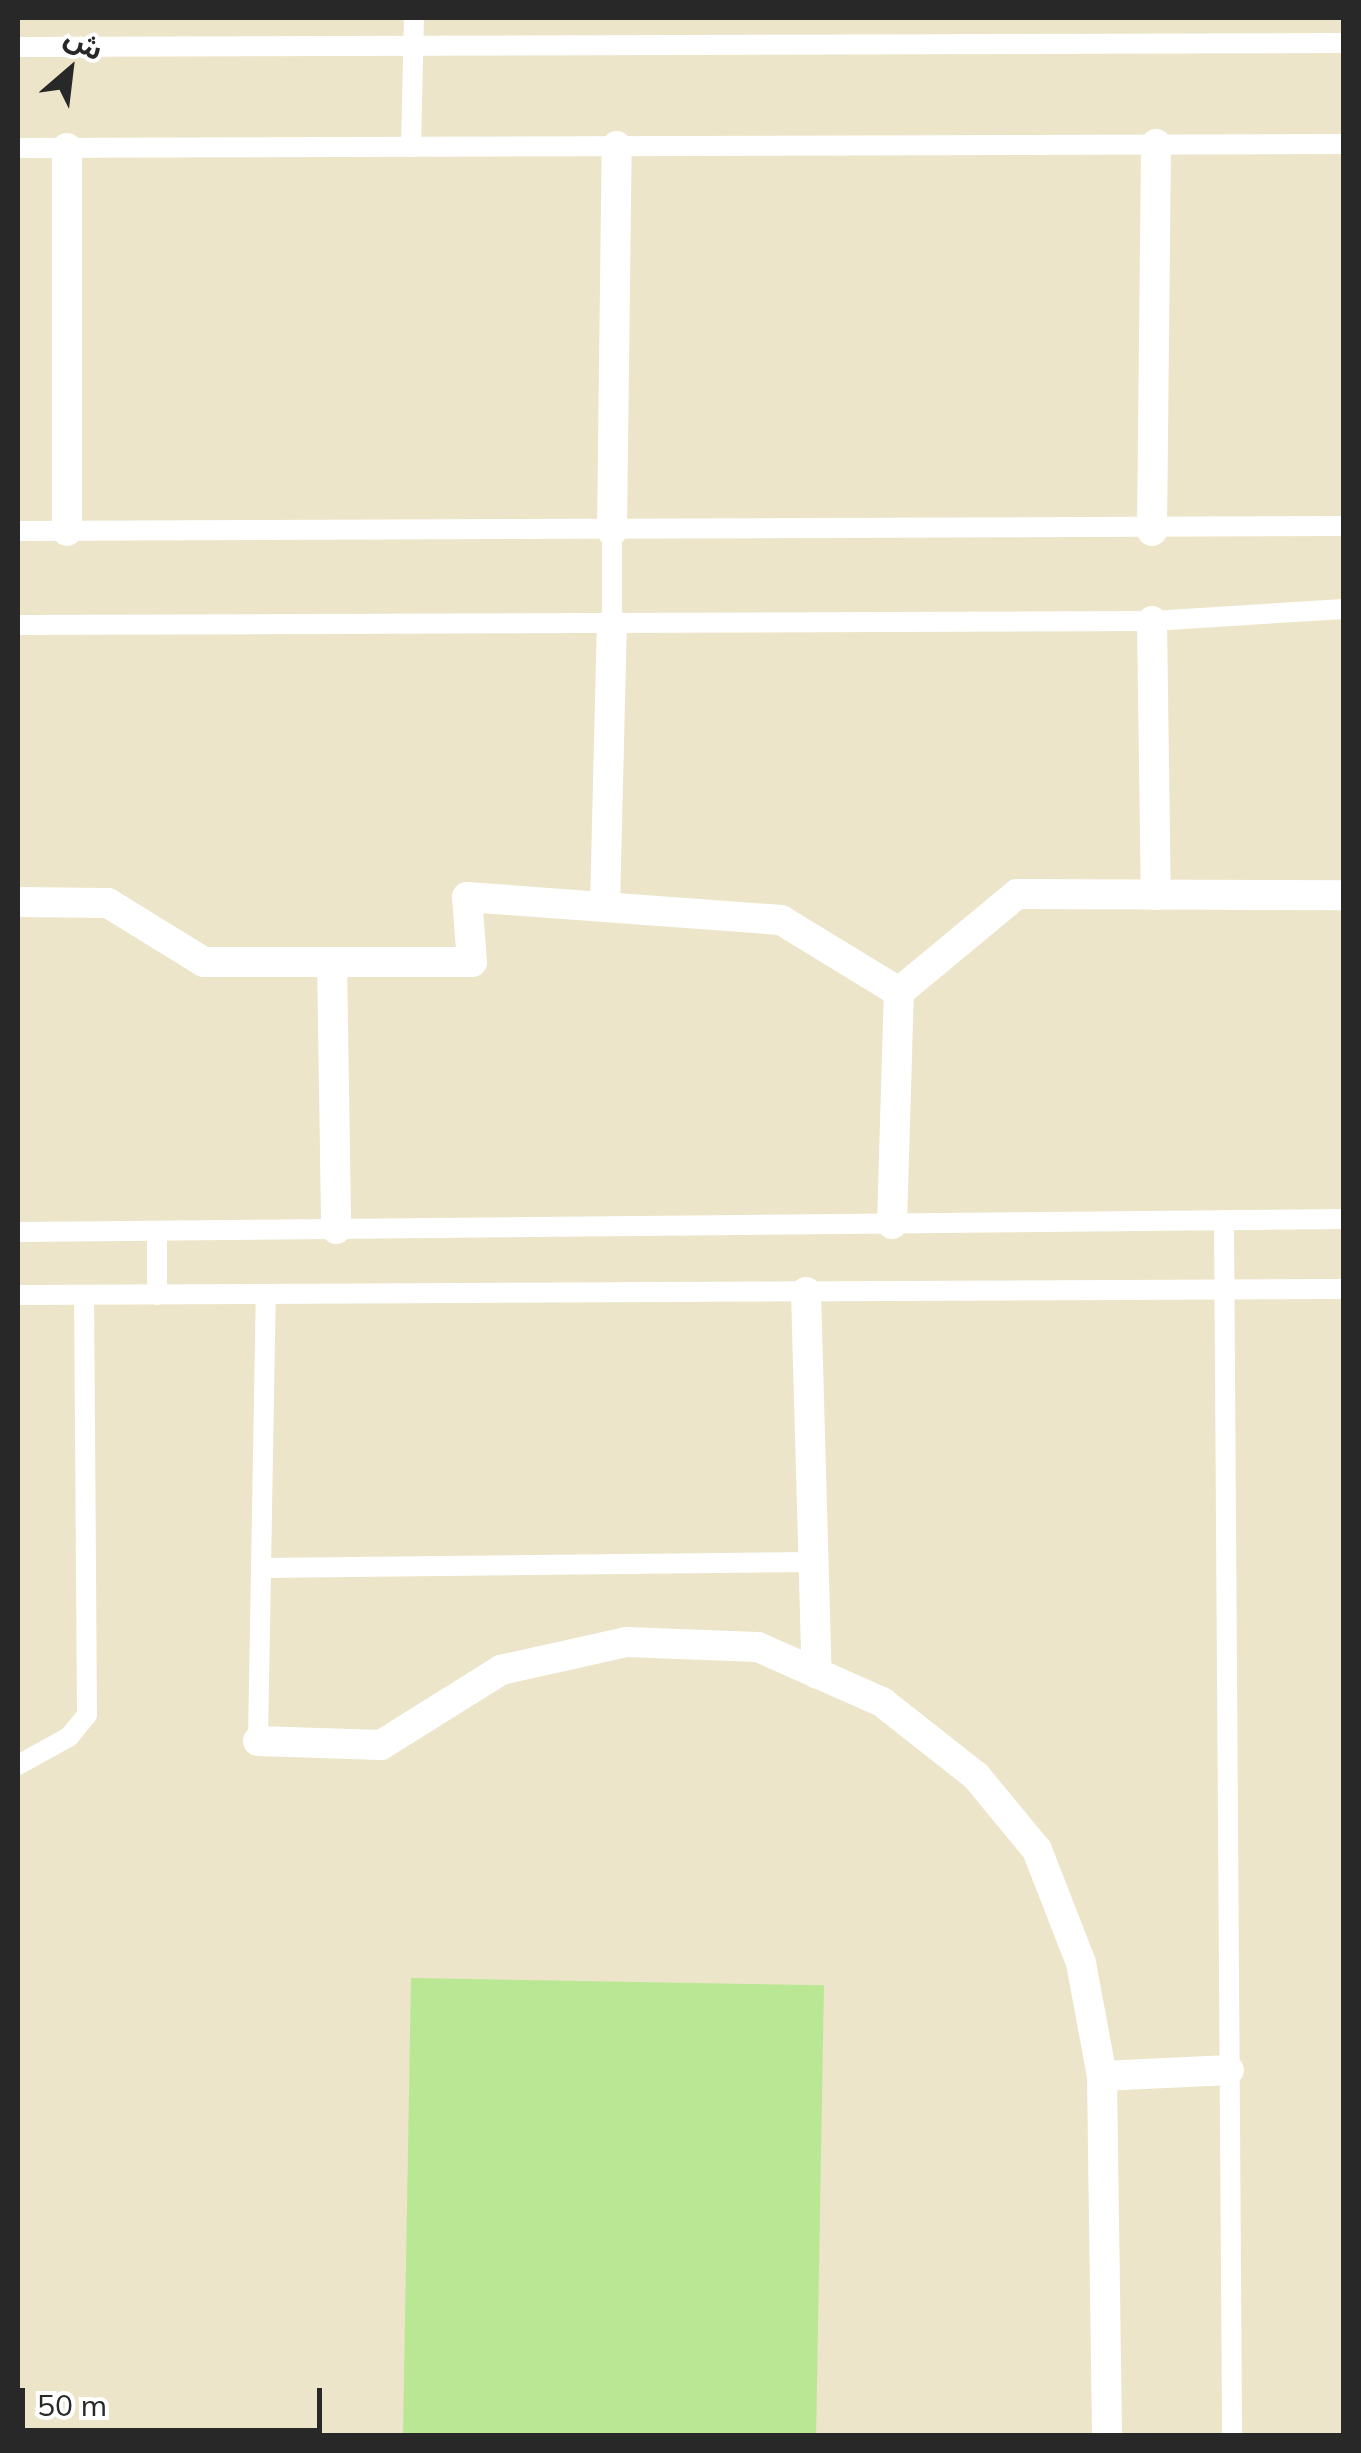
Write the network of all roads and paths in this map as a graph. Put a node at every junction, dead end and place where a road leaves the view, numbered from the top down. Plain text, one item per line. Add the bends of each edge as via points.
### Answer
1 (414, 18) edge
2 (1344, 43) edge
3 (416, 46) junction
4 (18, 47) edge
5 (1156, 144) junction
6 (1344, 144) edge
7 (616, 146) junction
8 (411, 147) junction
9 (18, 148) edge
10 (66, 148) junction
11 (1344, 526) edge
12 (18, 531) edge
13 (67, 531) junction
14 (612, 531) junction
15 (1152, 531) junction
16 (1344, 610) edge
17 (1152, 621) junction
18 (612, 623) junction
19 (18, 625) edge
20 (1156, 895) junction
21 (1342, 895) edge
22 (18, 902) edge
23 (605, 906) junction
24 (332, 962) junction
25 (899, 992) junction
26 (1344, 1219) edge
27 (1224, 1220) junction
28 (892, 1224) junction
29 (336, 1229) junction
30 (157, 1231) junction
31 (18, 1232) edge
32 (1344, 1289) edge
33 (1225, 1291) junction
34 (806, 1292) junction
35 (18, 1295) edge
36 (84, 1295) junction
37 (157, 1295) junction
38 (266, 1295) junction
39 (814, 1562) junction
40 (261, 1568) junction
41 (817, 1674) junction
42 (258, 1741) joint
43 (18, 1765) edge
44 (1229, 2070) junction
45 (1102, 2076) junction
46 (1106, 2436) edge
47 (1232, 2436) edge

1 - 3 lane
2 - 3 lane
3 - 4 lane
3 - 8 lane
5 - 6 lane
5 - 7 lane
5 - 15 street
7 - 8 lane
7 - 14 street
8 - 10 lane
9 - 10 lane
10 - 13 street
11 - 15 lane
12 - 13 lane
13 - 14 lane
14 - 15 lane
14 - 18 lane
16 - 17 lane
17 - 18 lane
17 - 20 street
18 - 19 lane
18 - 23 street
20 - 21 street
20 - 25 street via 1017,894
22 - 24 street via 108,903 204,962
23 - 24 street via 467,897 472,962
23 - 25 street via 781,920
24 - 29 street
25 - 28 street
26 - 27 lane
27 - 28 lane
27 - 33 lane
28 - 29 lane
29 - 30 lane
30 - 31 lane
30 - 37 lane
32 - 33 lane
33 - 34 lane
33 - 44 lane
34 - 38 lane
34 - 39 street
35 - 36 lane
36 - 37 lane
36 - 43 lane via 87,1715 69,1738
37 - 38 lane
38 - 40 lane
39 - 40 lane
39 - 41 street
40 - 42 lane
41 - 42 street via 758,1648 626,1642 501,1670 382,1745
41 - 45 street via 882,1702 976,1776 1037,1850 1081,1963
44 - 45 street
44 - 47 lane
45 - 46 street

